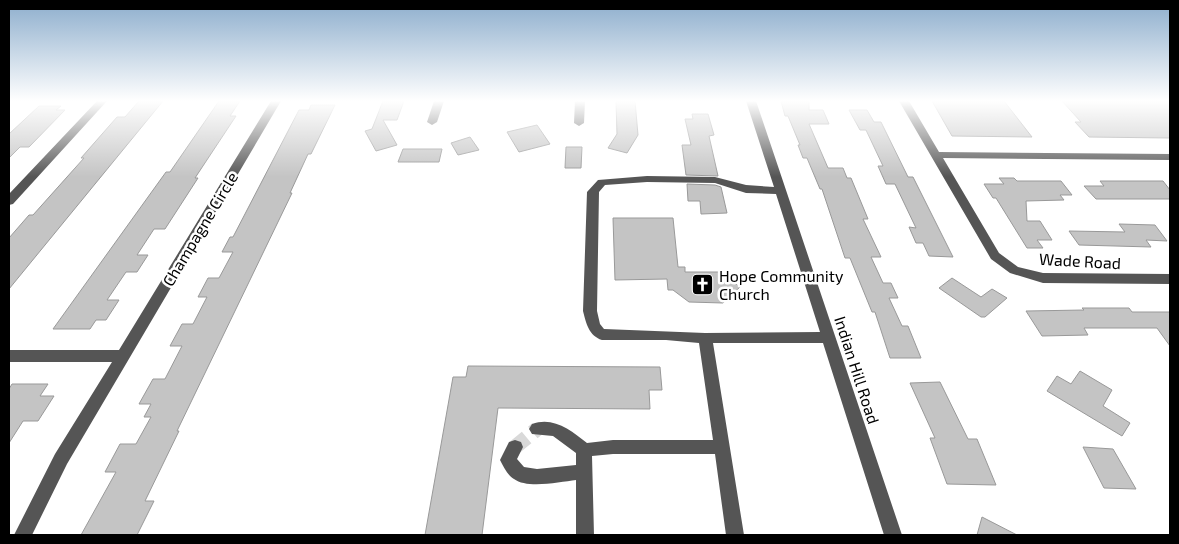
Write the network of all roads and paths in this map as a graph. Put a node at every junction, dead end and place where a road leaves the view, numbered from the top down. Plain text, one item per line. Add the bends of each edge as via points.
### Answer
1 (78, 126) edge
2 (261, 126) edge
3 (759, 126) edge
4 (919, 126) edge
5 (936, 155) junction
6 (1170, 157) edge
7 (780, 191) junction
8 (9, 201) edge
9 (1170, 279) edge
10 (828, 337) junction
11 (705, 338) junction
12 (9, 356) edge
13 (123, 356) junction
14 (537, 429) dead end
15 (515, 447) dead end
16 (722, 447) junction
17 (584, 450) junction
18 (584, 472) junction
19 (23, 535) edge
20 (585, 535) edge
21 (735, 535) edge
22 (893, 535) edge

1 - 8 street
2 - 13 street, Champagne Circle
3 - 7 street, Indian Hill Road
4 - 5 street
5 - 6 street
5 - 9 street, Wade Road via 995,256 1014,270 1043,278
7 - 10 street, Indian Hill Road
7 - 11 street via 746,189 715,180 647,179 602,182 596,186 593,192 590,311 592,325 597,332 602,335
10 - 11 street
10 - 22 street, Indian Hill Road
11 - 16 street
12 - 13 street
13 - 19 street, Champagne Circle via 61,460
14 - 17 street via 545,427 562,432
15 - 18 street via 508,460 519,474 537,477
16 - 17 street
16 - 21 street
17 - 18 street
18 - 20 street

